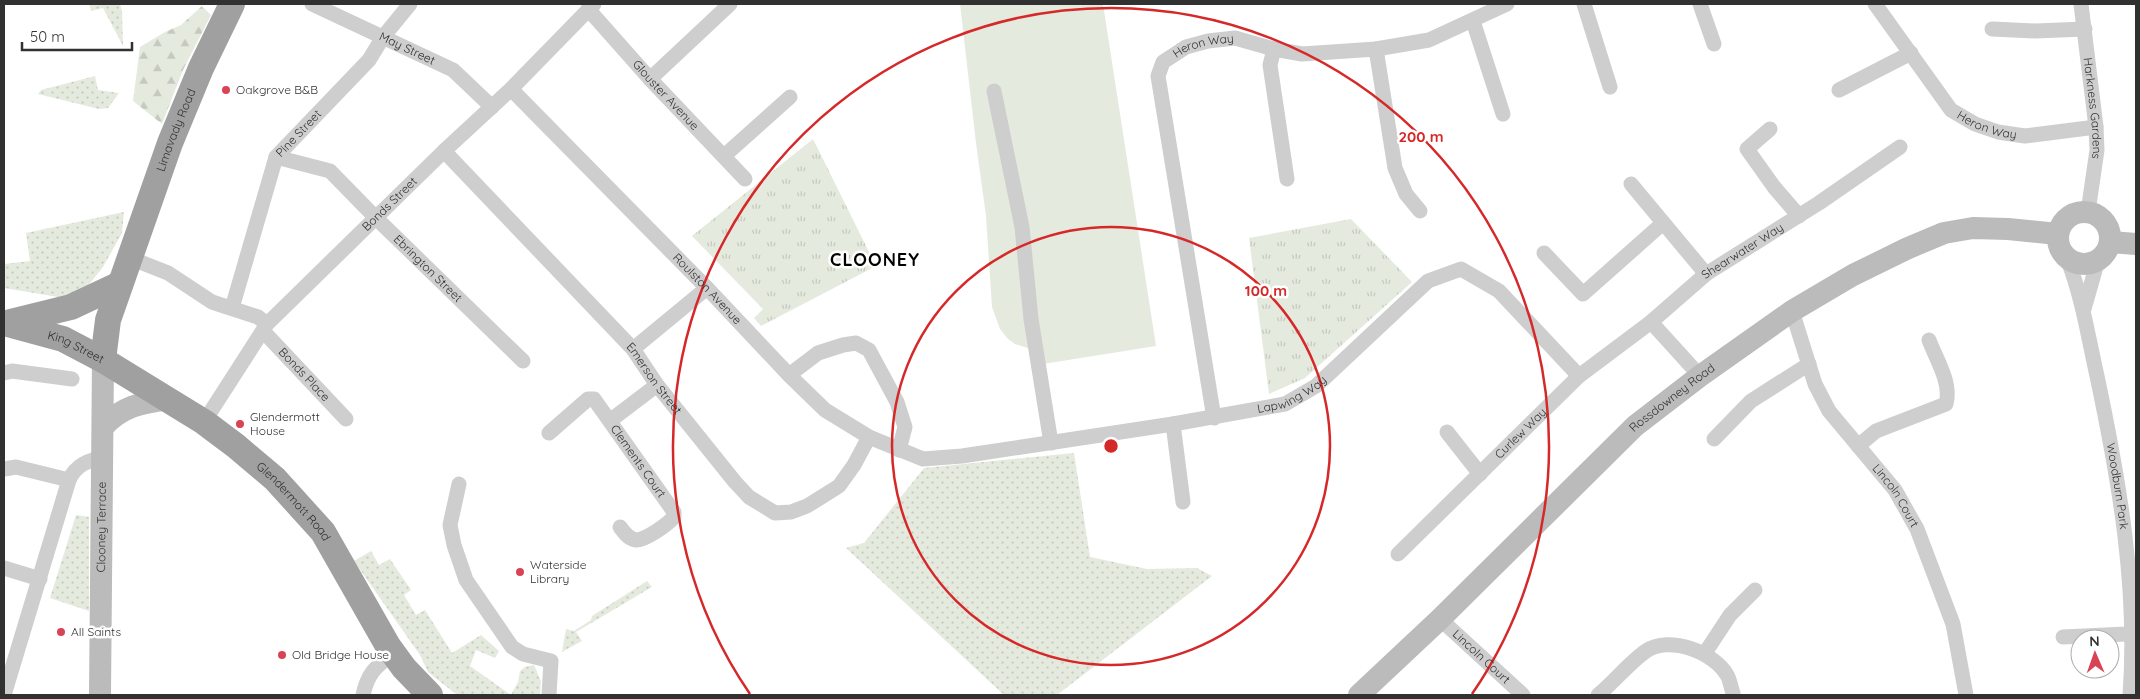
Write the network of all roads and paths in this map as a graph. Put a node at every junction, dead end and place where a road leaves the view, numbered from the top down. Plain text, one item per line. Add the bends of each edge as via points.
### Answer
1 (232, 4) edge
2 (312, 4) edge
3 (410, 4) edge
4 (730, 4) edge
5 (1507, 4) edge
6 (1584, 4) edge
7 (1700, 4) edge
8 (1875, 4) edge
9 (2081, 4) edge
10 (591, 6) edge
11 (1472, 20) junction
12 (2085, 29) junction
13 (1992, 30) dead end
14 (383, 37) junction
15 (1714, 44) dead end
16 (1376, 49) junction
17 (1274, 50) junction
18 (1911, 53) junction
19 (650, 79) junction
20 (1610, 87) dead end
21 (511, 89) junction
22 (1839, 90) dead end
23 (994, 91) dead end
24 (790, 97) dead end
25 (492, 107) junction
26 (1503, 114) dead end
27 (2096, 127) junction
28 (1770, 129) dead end
29 (1900, 147) dead end
30 (444, 151) junction
31 (724, 156) junction
32 (276, 157) junction
33 (745, 179) dead end
34 (1287, 179) dead end
35 (1631, 184) dead end
36 (1420, 212) dead end
37 (2088, 212) junction
38 (1799, 216) junction
39 (376, 218) junction
40 (1663, 222) junction
41 (2058, 234) junction
42 (2136, 244) edge
43 (2104, 251) junction
44 (1544, 253) dead end
45 (130, 258) junction
46 (2067, 258) junction
47 (1706, 274) junction
48 (120, 284) junction
49 (707, 288) junction
50 (232, 308) junction
51 (2084, 310) junction
52 (1792, 311) junction
53 (1651, 322) junction
54 (4, 323) edge
55 (265, 328) junction
56 (1929, 340) dead end
57 (632, 349) junction
58 (103, 360) junction
59 (523, 361) dead end
60 (1809, 364) junction
61 (4, 373) edge
62 (788, 374) junction
63 (1579, 376) junction
64 (1700, 376) junction
65 (72, 379) dead end
66 (657, 385) junction
67 (168, 399) junction
68 (1214, 418) junction
69 (346, 419) dead end
70 (611, 420) junction
71 (204, 422) junction
72 (1173, 424) junction
73 (103, 426) junction
74 (1447, 432) dead end
75 (550, 433) dead end
76 (868, 437) junction
77 (1714, 439) dead end
78 (1051, 443) junction
79 (1858, 446) junction
80 (899, 450) junction
81 (103, 458) junction
82 (924, 459) joint
83 (4, 469) edge
84 (1480, 474) junction
85 (70, 480) junction
86 (459, 484) dead end
87 (1183, 502) dead end
88 (620, 527) dead end
89 (1398, 554) dead end
90 (4, 568) edge
91 (40, 578) junction
92 (1754, 590) dead end
93 (1440, 619) junction
94 (2134, 630) edge
95 (2062, 637) dead end
96 (393, 653) junction
97 (1705, 653) junction
98 (1367, 693) edge
99 (1733, 693) dead end
100 (4, 695) edge
101 (100, 695) edge
102 (363, 695) edge
103 (430, 695) edge
104 (549, 695) edge
105 (1523, 695) edge
106 (1598, 695) edge
107 (1966, 695) edge
108 (2130, 695) edge

1 - 45 highway, Limavady Road via 170,143
2 - 14 street, May Street
3 - 14 street, Pine Street
4 - 19 street
5 - 11 street, Heron Way
6 - 20 street
7 - 15 street
8 - 18 street, Heron Way
9 - 12 street, Harkness Gardens
10 - 19 street, Glouster Avenue
10 - 21 street, Bonds Street
11 - 16 street, Heron Way via 1429,40
11 - 26 street
12 - 13 street
12 - 27 street, Harkness Gardens
14 - 25 street, May Street via 453,70
14 - 32 street, Pine Street via 369,60
16 - 17 street, Heron Way via 1302,54
16 - 36 street via 1395,168 1406,194
17 - 34 street via 1270,65
17 - 68 street, Heron Way via 1235,38 1208,41 1186,47 1163,62 1158,76
18 - 22 street
18 - 27 street, Heron Way via 1951,110 1975,124 2025,136
19 - 31 street, Glouster Avenue
21 - 25 street, Bonds Street
21 - 49 street, Roulston Avenue
23 - 78 street via 1022,227 1031,319
24 - 31 street
25 - 30 street, Bonds Street
27 - 37 street, Harkness Gardens via 2097,150
28 - 38 street via 1747,149
29 - 38 street, Shearwater Way
30 - 39 street, Bonds Street
30 - 57 street, Emerson Street
31 - 33 street, Glouster Avenue
32 - 39 street, Ebrington Street via 330,171
32 - 50 street, Pine Street
35 - 40 street
37 - 41 main road via 2079,212 2065,220
37 - 43 main road via 2096,214 2108,226
38 - 47 street, Shearwater Way
39 - 55 street, Bonds Street
39 - 59 street, Ebrington Street
40 - 44 street via 1583,294
40 - 47 street
41 - 46 main road via 2061,252
41 - 52 main road, Rossdowney Road via 1973,228 1944,233 1852,275
42 - 43 main road
43 - 46 main road via 2084,264
43 - 51 street, Woodburn Park
45 - 48 highway, King Street
45 - 50 street via 168,273 212,302
46 - 51 street, Woodburn Park
47 - 53 street, Shearwater Way
48 - 54 highway via 71,307
48 - 58 highway, King Street via 108,320
49 - 57 street
49 - 62 street, Roulston Avenue
50 - 55 street via 258,318
51 - 94 street, Woodburn Park via 2118,490
52 - 60 street, Lincoln Court
52 - 64 main road, Rossdowney Road
53 - 63 street, Curlew Way
53 - 64 street
54 - 58 highway, King Street via 63,339
55 - 69 street, Bonds Place
55 - 71 street, Bonds Street
56 - 79 street via 1947,387 1946,404 1876,432
57 - 66 street, Emerson Street
58 - 67 highway, Glendermott Road
58 - 73 main road, Clooney Terrace
60 - 77 street via 1751,401
60 - 79 street, Lincoln Court via 1829,411
61 - 65 street via 12,371
62 - 76 street, Roulston Avenue via 825,410
62 - 80 street via 818,353 834,348 856,343 869,350 897,402 904,427
63 - 68 street, Lapwing Way via 1499,291 1461,269 1428,281 1316,386 1285,404
63 - 84 street, Curlew Way
64 - 93 main road, Rossdowney Road via 1635,426
66 - 70 street
66 - 76 street, Emerson Street via 749,497 775,513 807,506 839,486
67 - 71 highway, Glendermott Road
67 - 73 main road via 137,404 113,415
68 - 72 street, Lapwing Way
70 - 75 street, Clements Court via 594,399 588,399
70 - 88 street, Clements Court via 674,512 668,524 635,540
71 - 96 highway, Glendermott Road via 275,479 323,532
72 - 78 street, Lapwing Way
72 - 87 street
73 - 81 main road, Clooney Terrace
74 - 84 street
76 - 80 street, Roulston Avenue
78 - 82 street, Lapwing Way
79 - 107 street, Lincoln Court via 1894,490 1918,529 1953,624
80 - 82 street, Roulston Avenue
81 - 85 street via 84,462
81 - 101 main road, Clooney Terrace
83 - 85 street via 16,467
84 - 89 street, Curlew Way
85 - 91 street
86 - 104 street via 450,525 466,580 512,647 523,654 551,661
90 - 91 street
91 - 100 street
92 - 97 street via 1730,615
93 - 98 main road, Rossdowney Road
93 - 105 street, Lincoln Court
94 - 95 street via 2126,634
94 - 108 street, Woodburn Park
96 - 102 street via 371,671
96 - 103 highway, Glendermott Road
97 - 99 street via 1726,674
97 - 106 street via 1663,644 1647,650

